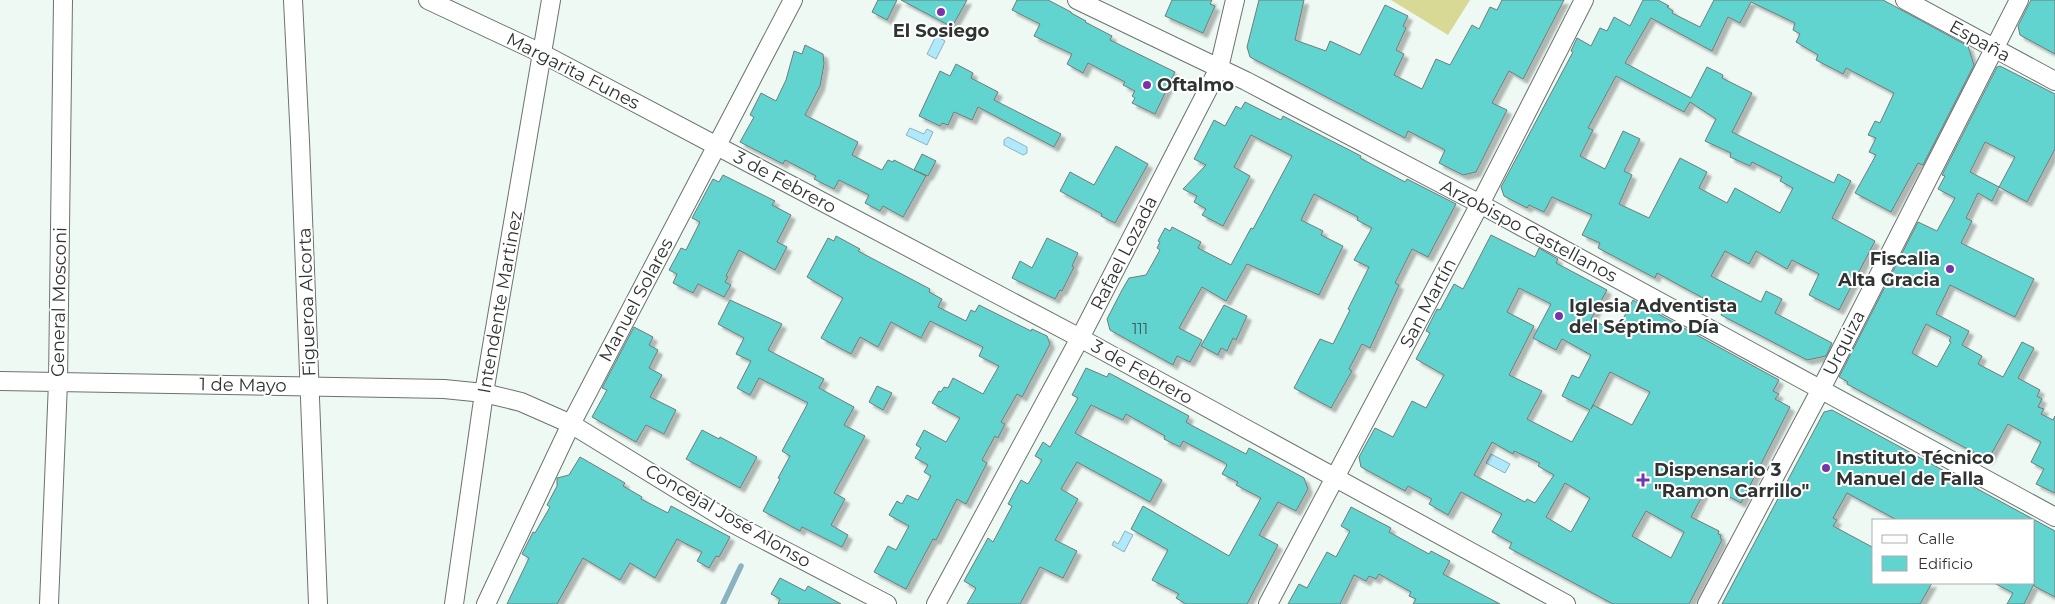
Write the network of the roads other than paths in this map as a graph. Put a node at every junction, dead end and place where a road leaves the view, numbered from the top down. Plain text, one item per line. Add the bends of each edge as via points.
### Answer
1 (63, 0) edge
2 (293, 0) edge
3 (428, 0) edge
4 (552, 0) edge
5 (793, 0) edge
6 (1077, 0) edge
7 (1235, 0) edge
8 (1584, 0) edge
9 (1906, 0) edge
10 (2019, 0) edge
11 (1994, 48) junction
12 (543, 54) junction
13 (1219, 68) junction
14 (2055, 81) edge
15 (716, 146) junction
16 (1480, 204) junction
17 (1080, 338) junction
18 (0, 381) edge
19 (58, 382) junction
20 (310, 386) junction
21 (1821, 389) junction
22 (484, 393) junction
23 (571, 424) junction
24 (1335, 477) junction
25 (2055, 517) edge
26 (49, 604) edge
27 (318, 604) edge
28 (454, 604) edge
29 (486, 604) edge
30 (887, 604) edge
31 (936, 604) edge
32 (1268, 604) edge
33 (1566, 604) edge
34 (1707, 604) edge

1 - 19 street, General Mosconi
2 - 20 street, Figueroa Alcorta
3 - 12 street, Margarita Funes
4 - 12 street, Intendente Martinez
5 - 15 street, Manuel Solares
6 - 13 street, Arzobispo Castellanos
7 - 13 street, Rafael Lozada
8 - 16 street, San Martín
9 - 11 street, España
10 - 11 street, Urquiza
11 - 14 street, España
11 - 21 street, Urquiza
12 - 15 street, Margarita Funes
12 - 22 street, Intendente Martinez
13 - 16 street, Arzobispo Castellanos
13 - 17 street, Rafael Lozada
15 - 17 street, 3 de Febrero
15 - 23 street, Manuel Solares
16 - 21 street, Arzobispo Castellanos
16 - 24 street, San Martín
17 - 24 street, 3 de Febrero
17 - 31 street, Rafael Lozada
18 - 19 street, 1 de Mayo
19 - 20 street, 1 de Mayo
19 - 26 street, General Mosconi
20 - 22 street, 1 de Mayo
20 - 27 street, Figueroa Alcorta
21 - 25 street, Arzobispo Castellanos
21 - 34 street, Urquiza
22 - 23 street, 1 de Mayo via 521,402
22 - 28 street, Intendente Martinez
23 - 29 street, Manuel Solares
23 - 30 street, Concejal José Alonso via 732,522
24 - 32 street, San Martín
24 - 33 street, 3 de Febrero

